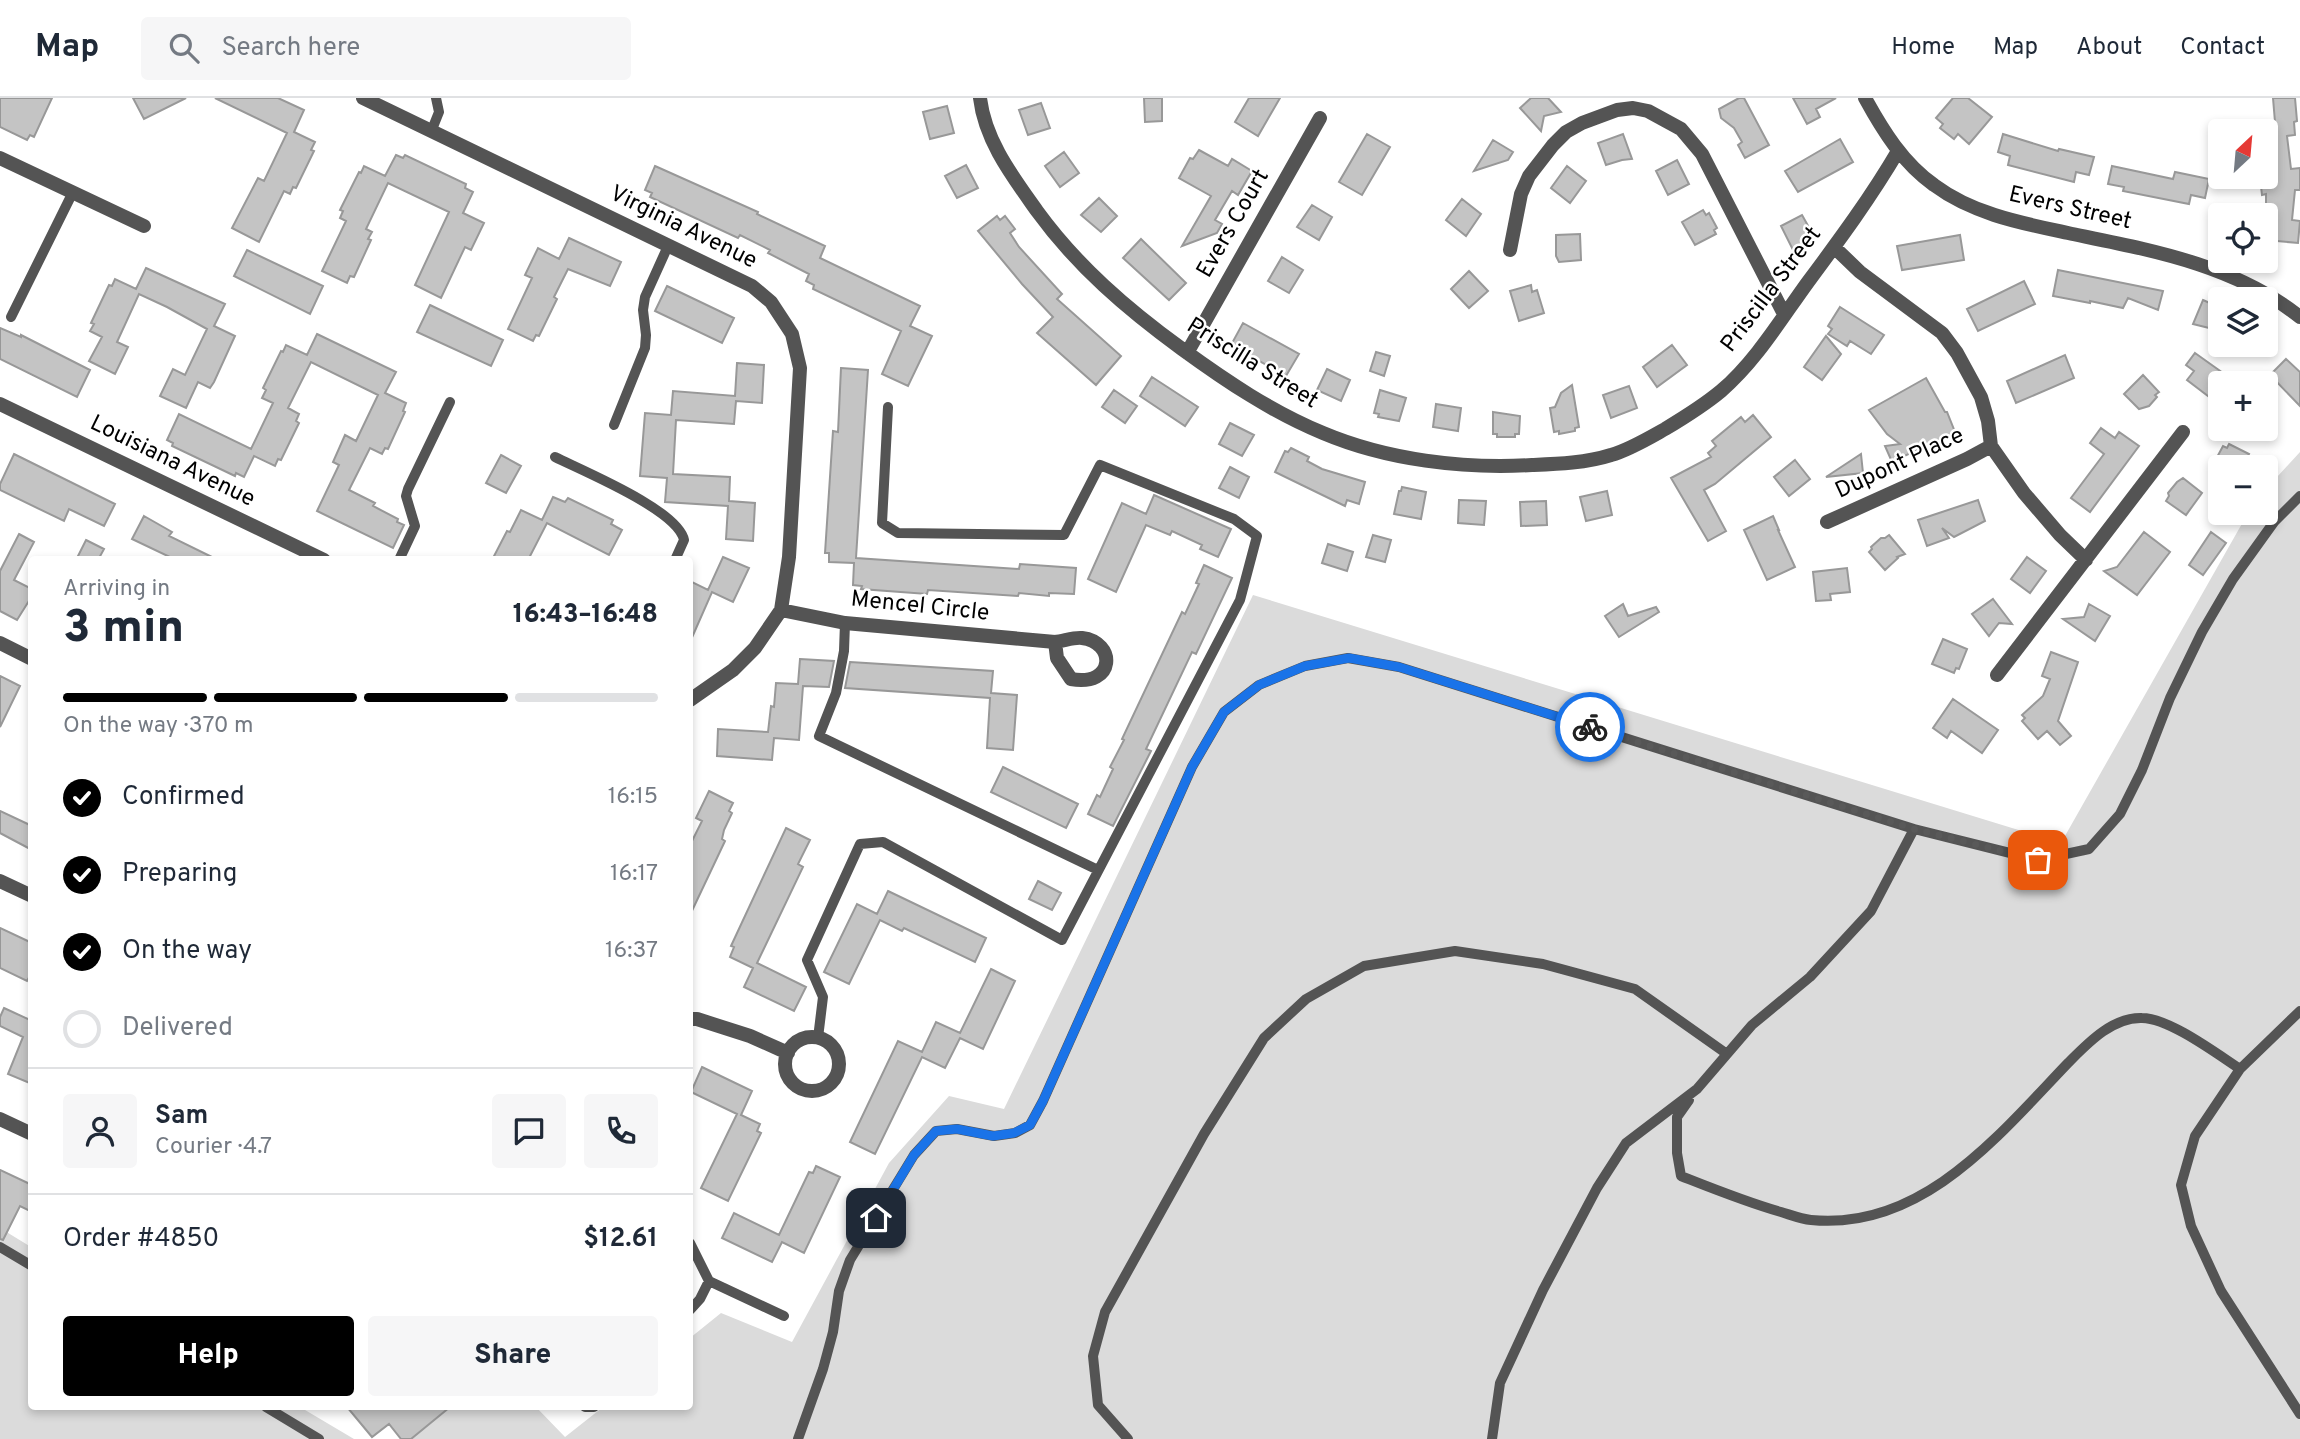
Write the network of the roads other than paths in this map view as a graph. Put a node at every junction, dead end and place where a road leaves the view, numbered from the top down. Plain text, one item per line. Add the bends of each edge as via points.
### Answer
1 (363, 98) edge
2 (436, 98) edge
3 (980, 98) edge
4 (1865, 98) edge
5 (1320, 118) dead end
6 (431, 132) junction
7 (1898, 151) junction
8 (0, 158) edge
9 (73, 192) junction
10 (144, 226) dead end
11 (668, 246) junction
12 (1834, 247) junction
13 (1510, 250) dead end
14 (1784, 314) junction
15 (11, 317) dead end
16 (2300, 317) edge
17 (1187, 353) junction
18 (450, 402) dead end
19 (0, 404) edge
20 (888, 407) dead end
21 (614, 425) dead end
22 (2183, 432) dead end
23 (1991, 446) junction
24 (555, 457) dead end
25 (2300, 496) edge
26 (1827, 523) dead end
27 (316, 556) edge
28 (401, 556) edge
29 (677, 556) edge
30 (2085, 560) junction
31 (781, 610) junction
32 (845, 623) junction
33 (1055, 642) dead end
34 (0, 643) edge
35 (28, 657) edge
36 (1997, 675) dead end
37 (693, 698) edge
38 (1914, 829) junction
39 (1098, 870) junction
40 (0, 881) edge
41 (28, 894) edge
42 (2300, 1011) edge
43 (693, 1019) edge
44 (818, 1038) junction
45 (788, 1053) junction
46 (1727, 1054) junction
47 (2240, 1069) junction
48 (1697, 1089) junction
49 (0, 1119) edge
50 (28, 1132) edge
51 (0, 1247) edge
52 (693, 1249) edge
53 (28, 1264) edge
54 (709, 1281) junction
55 (693, 1307) edge
56 (784, 1316) dead end
57 (271, 1410) edge
58 (2300, 1414) edge
59 (319, 1439) edge
60 (798, 1439) edge
61 (1128, 1439) edge
62 (1492, 1439) edge

1 - 6 street, Virginia Avenue
2 - 6 lane via 439,112
3 - 17 street, Priscilla Street via 989,135 1048,226 1098,282
4 - 7 street, Evers Street
5 - 17 street, Evers Court
6 - 11 street, Virginia Avenue
7 - 12 street, Priscilla Street
7 - 16 street, Evers Street via 1933,185 1961,202 2013,221 2203,265 2257,288
8 - 9 street
9 - 10 street
9 - 15 lane
11 - 21 lane via 642,310 645,348
11 - 31 street, Virginia Avenue via 752,286 771,302 792,334 800,368 789,557
12 - 14 street, Priscilla Street
12 - 23 street, Dupont Place via 1942,333 1980,397
13 - 14 street via 1521,194 1553,145 1582,123 1617,110 1648,111 1681,129 1702,154
14 - 17 street, Priscilla Street via 1751,360 1690,414 1611,455 1558,464 1497,467 1417,460 1360,446 1270,408
18 - 28 lane via 408,488 415,526
19 - 27 street, Louisiana Avenue
20 - 39 lane via 882,523 898,533 1064,535 1101,466 1234,519 1256,536 1240,600
22 - 30 street
23 - 26 street, Dupont Place
23 - 30 street, Dupont Place via 2024,493
24 - 29 lane via 637,496 678,525 684,540
25 - 38 lane via 2274,522 2233,579 2170,698 2120,814 2089,849 2038,860
30 - 36 street
31 - 32 street, Mencel Circle
31 - 37 street via 733,670
32 - 33 street, Mencel Circle
32 - 39 lane via 836,693 819,736
34 - 35 street
38 - 46 lane via 1871,911 1810,977 1752,1026
38 - 60 lane via 1399,667 1349,658 1305,666 1259,685 1224,712 1192,767 1030,1125 993,1136 957,1129 936,1131 907,1167 850,1260 823,1369
39 - 44 lane via 1062,940 883,842 860,844 807,960 823,998
40 - 41 street
42 - 47 lane
43 - 45 street
44 - 45 street via 803,1039
44 - 45 street via 832,1046 839,1066 837,1076 821,1090 800,1088 792,1082 785,1063
46 - 48 lane
46 - 61 lane via 1635,989 1543,964 1455,951 1364,966 1306,999 1264,1038 1204,1134 1105,1312 1093,1356 1098,1405
47 - 48 lane via 2180,1030 2143,1017 2118,1024 2091,1039 1983,1152 1916,1200 1858,1220 1810,1220 1749,1203 1681,1176 1677,1117
47 - 58 lane via 2195,1136 2181,1185 2190,1226 2221,1291
48 - 62 lane via 1626,1143 1597,1188 1500,1383
49 - 50 street
51 - 53 lane
52 - 54 lane
54 - 55 lane
54 - 56 lane
57 - 59 lane

